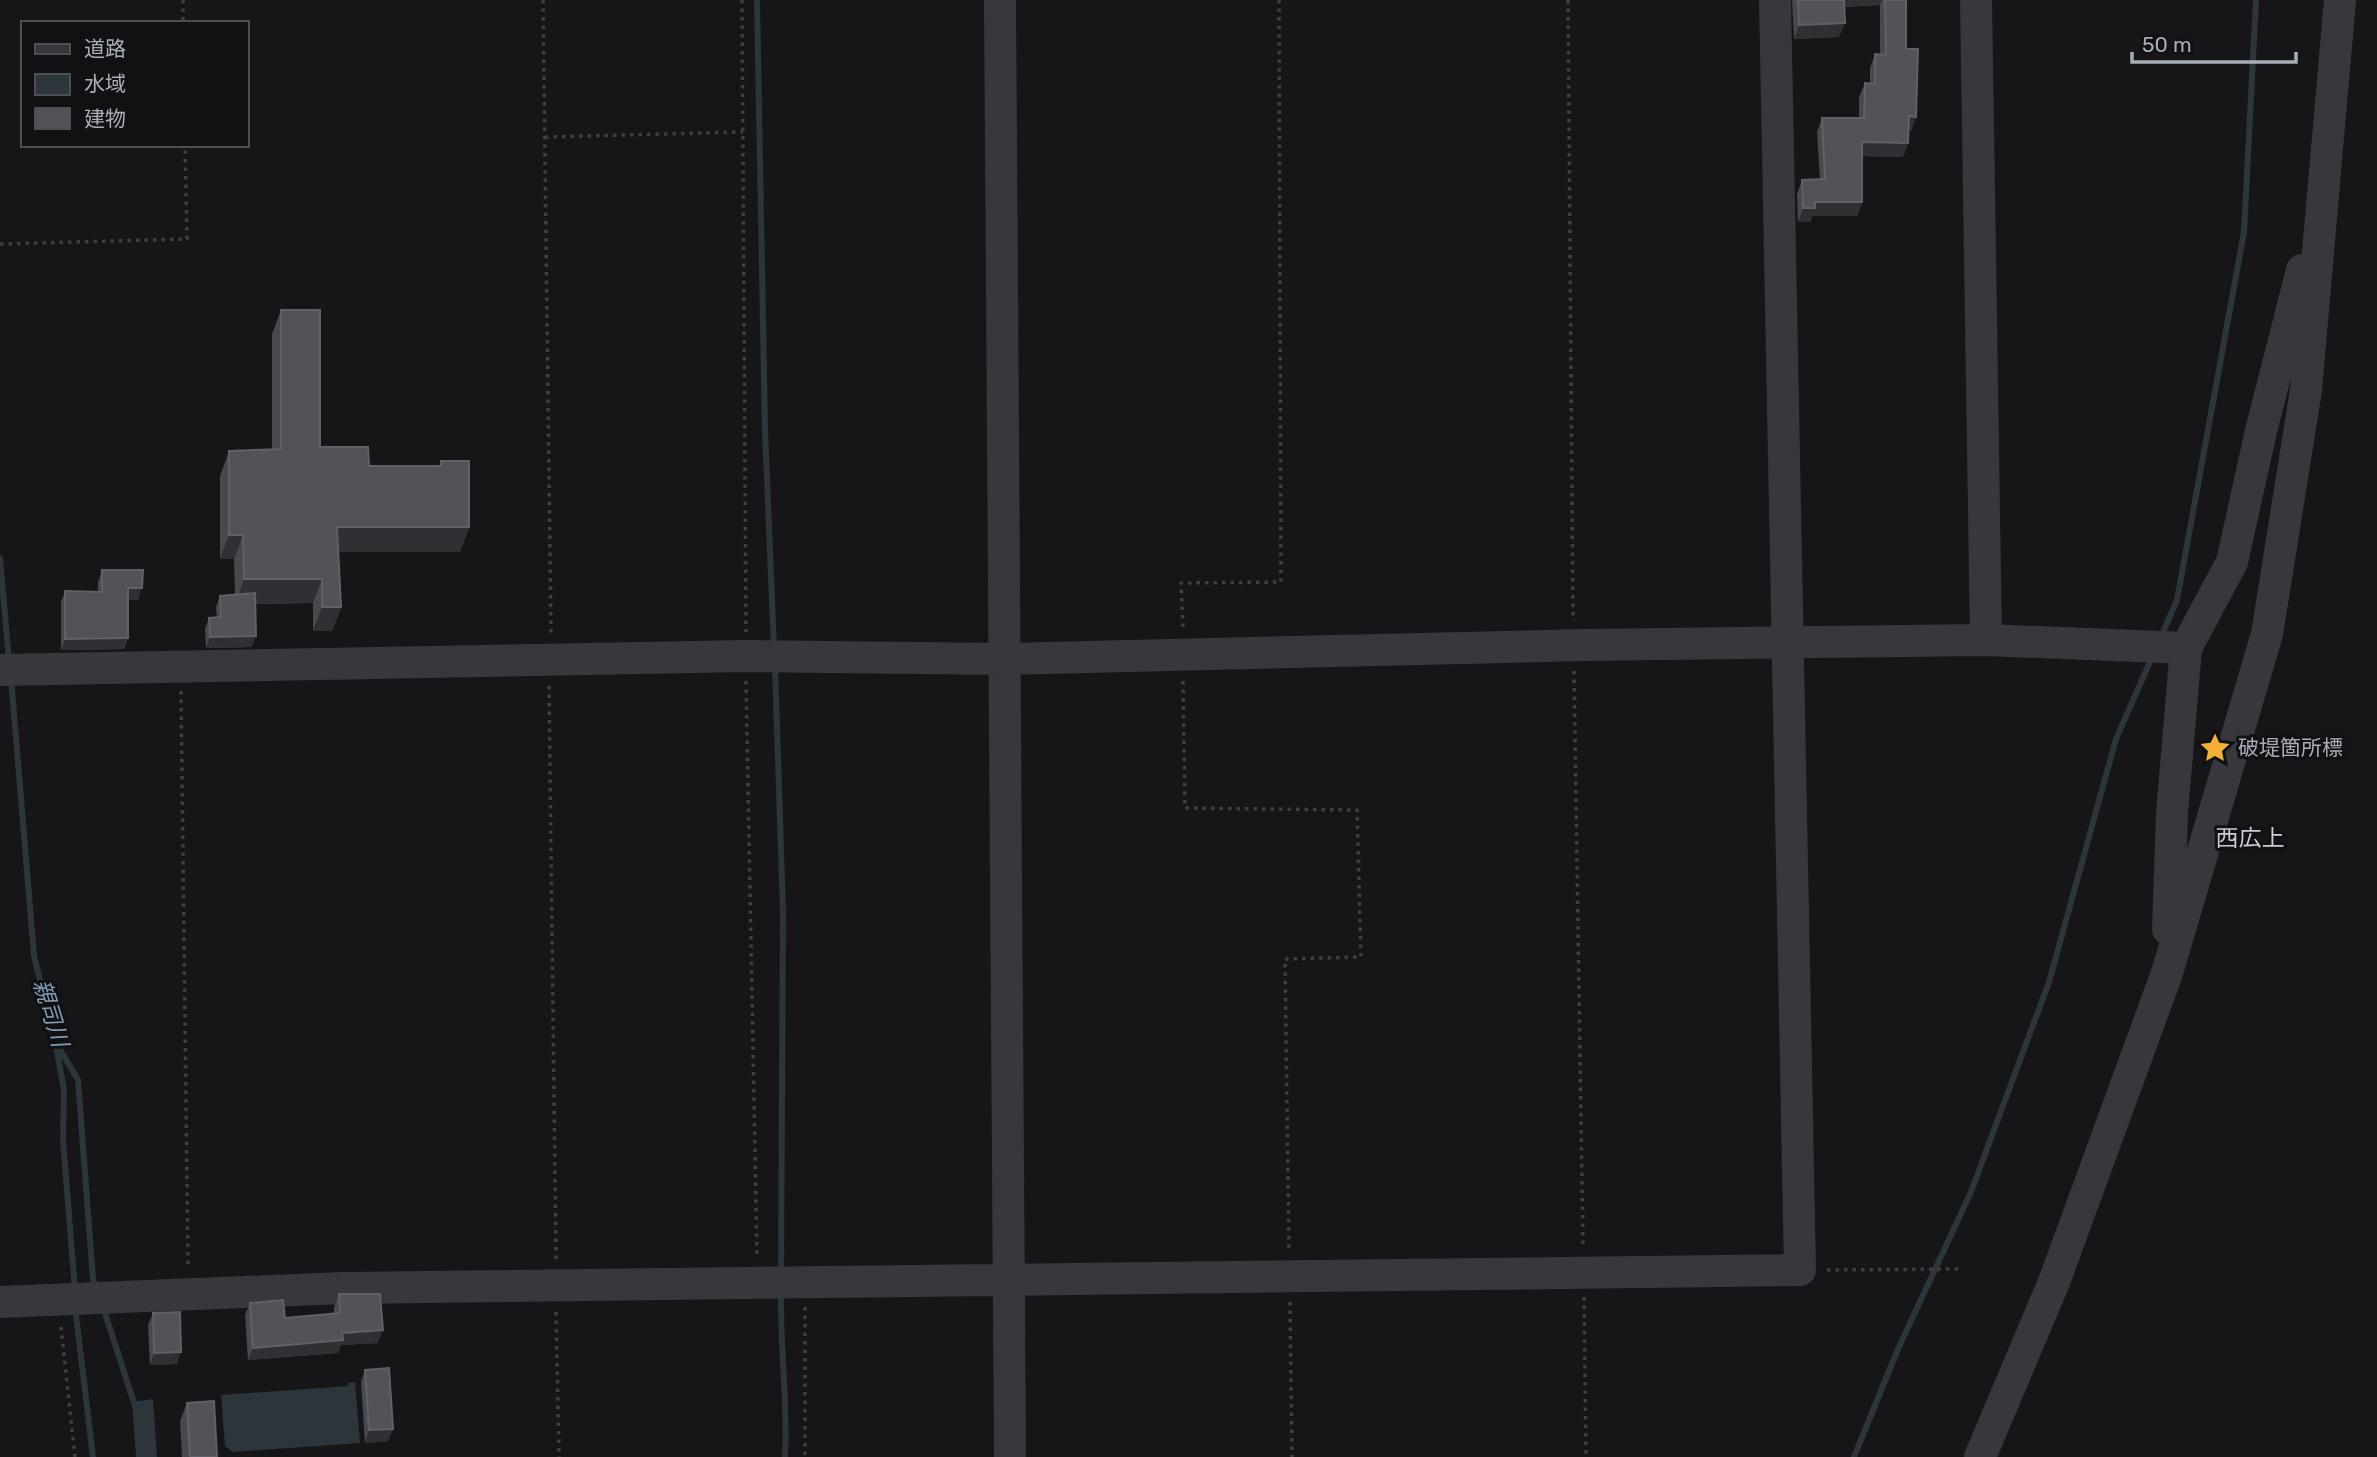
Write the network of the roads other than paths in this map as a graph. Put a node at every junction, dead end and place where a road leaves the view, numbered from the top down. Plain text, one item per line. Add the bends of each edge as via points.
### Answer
1 (1000, 0) edge
2 (1775, 0) edge
3 (1976, 0) edge
4 (2340, 0) edge
5 (2323, 191) junction
6 (1986, 640) junction
7 (1786, 643) junction
8 (2186, 648) junction
9 (1005, 659) junction
10 (15, 670) edge
11 (2167, 973) junction
12 (1007, 1279) junction
13 (0, 1302) edge
14 (1010, 1457) edge
15 (1980, 1457) edge

1 - 9 street
2 - 7 street
3 - 6 street
4 - 5 street
5 - 8 street via 2260,431 2232,562
5 - 11 street via 2306,390 2267,634
6 - 7 street
6 - 8 street
7 - 9 street
7 - 12 street via 1800,1270
8 - 11 street via 2172,813
9 - 10 street via 746,656
9 - 12 street
11 - 15 street via 2054,1282
12 - 13 street via 344,1288
12 - 14 street

